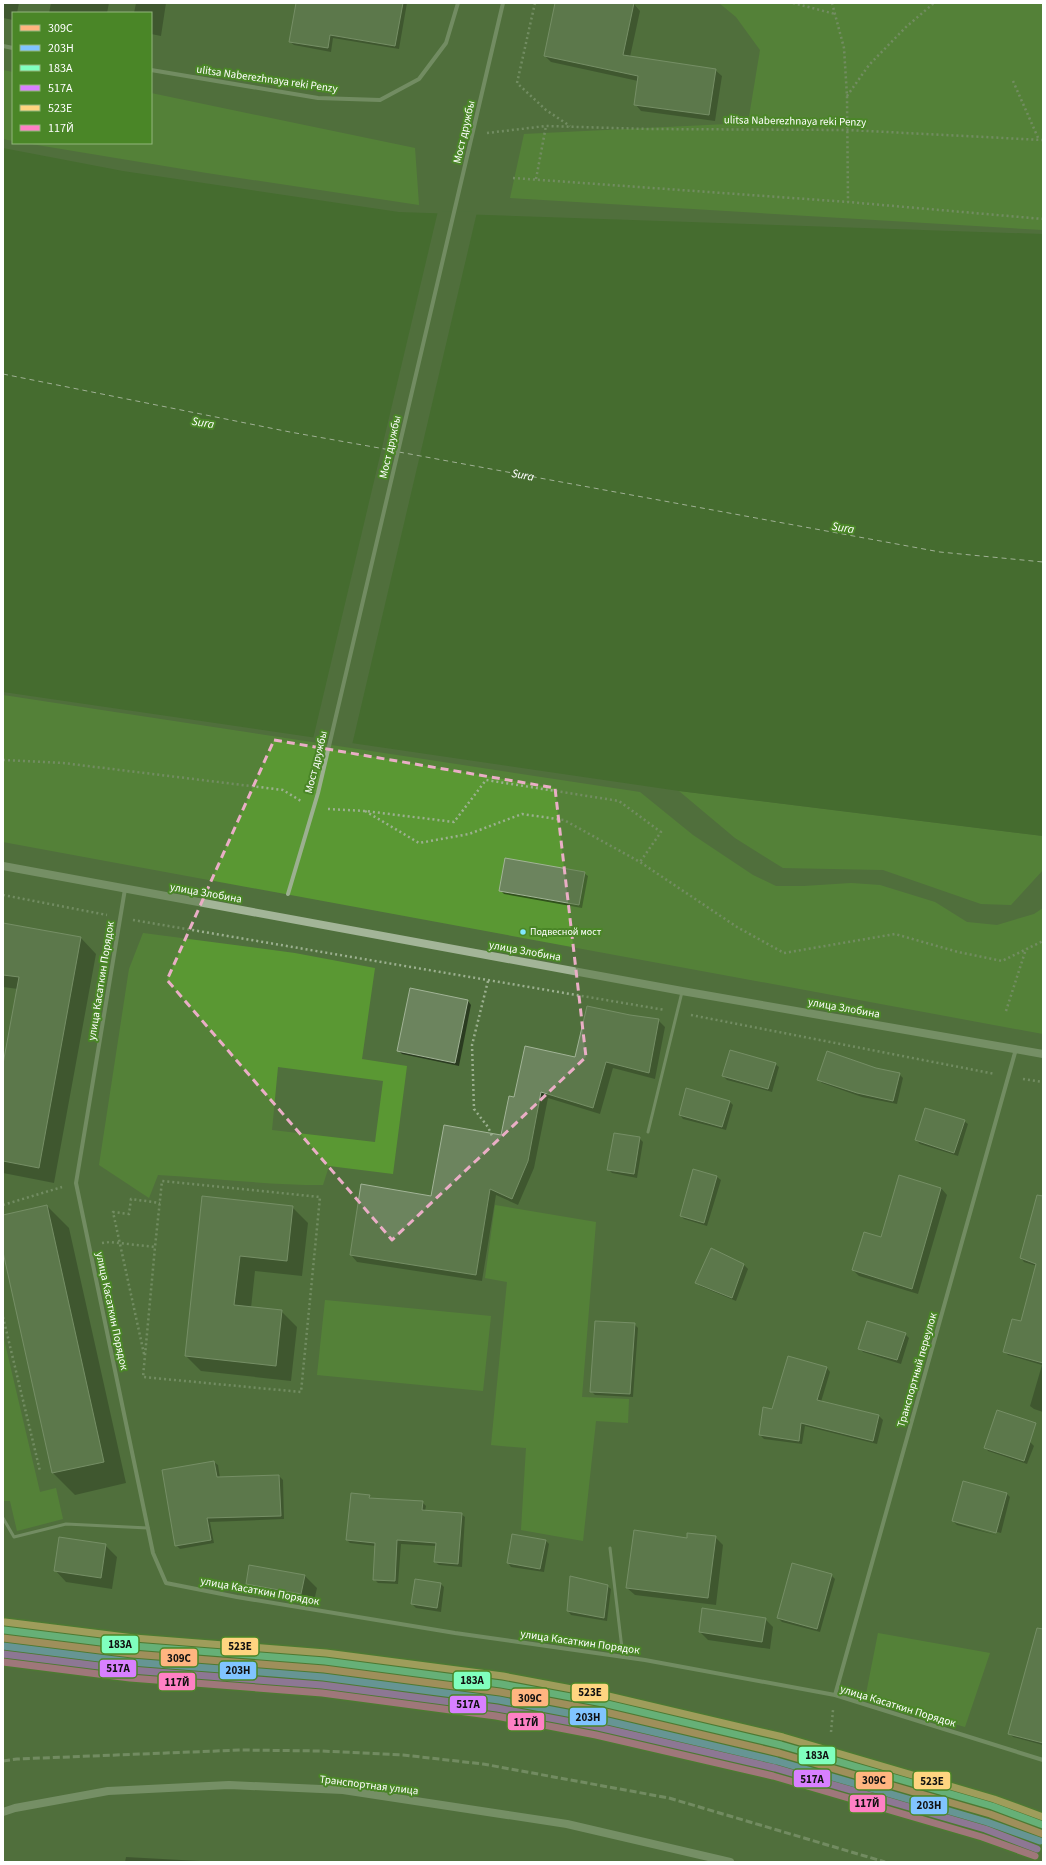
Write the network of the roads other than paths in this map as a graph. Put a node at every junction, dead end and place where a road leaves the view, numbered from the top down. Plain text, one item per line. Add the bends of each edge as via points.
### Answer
1 (458, 3) edge
2 (503, 3) edge
3 (152, 70) edge
4 (3, 866) edge
5 (125, 889) junction
6 (288, 894) dead end
7 (682, 991) junction
8 (1016, 1049) junction
9 (1043, 1054) edge
10 (648, 1132) dead end
11 (3, 1518) edge
12 (148, 1528) junction
13 (610, 1548) dead end
14 (623, 1657) junction
15 (835, 1695) junction
16 (1043, 1760) edge
17 (3, 1812) edge
18 (730, 1862) edge

1 - 3 street, ulitsa Naberezhnaya reki Penzy via 446,43 419,79 380,100 318,98
2 - 6 street, Мост дружбы via 318,793
4 - 5 main road, улица Злобина
5 - 7 main road, улица Злобина
5 - 12 street, улица Касаткин Порядок via 76,1183
7 - 8 main road, улица Злобина
7 - 10 lane
8 - 9 main road, улица Злобина
8 - 15 street, Транспортный переулок
11 - 12 lane via 14,1537 66,1524
12 - 14 street, улица Касаткин Порядок via 153,1553 166,1583 455,1633
13 - 14 lane
14 - 15 street, улица Касаткин Порядок
15 - 16 street, улица Касаткин Порядок
17 - 18 main road, Транспортная улица via 108,1791 229,1785 343,1790 567,1824

